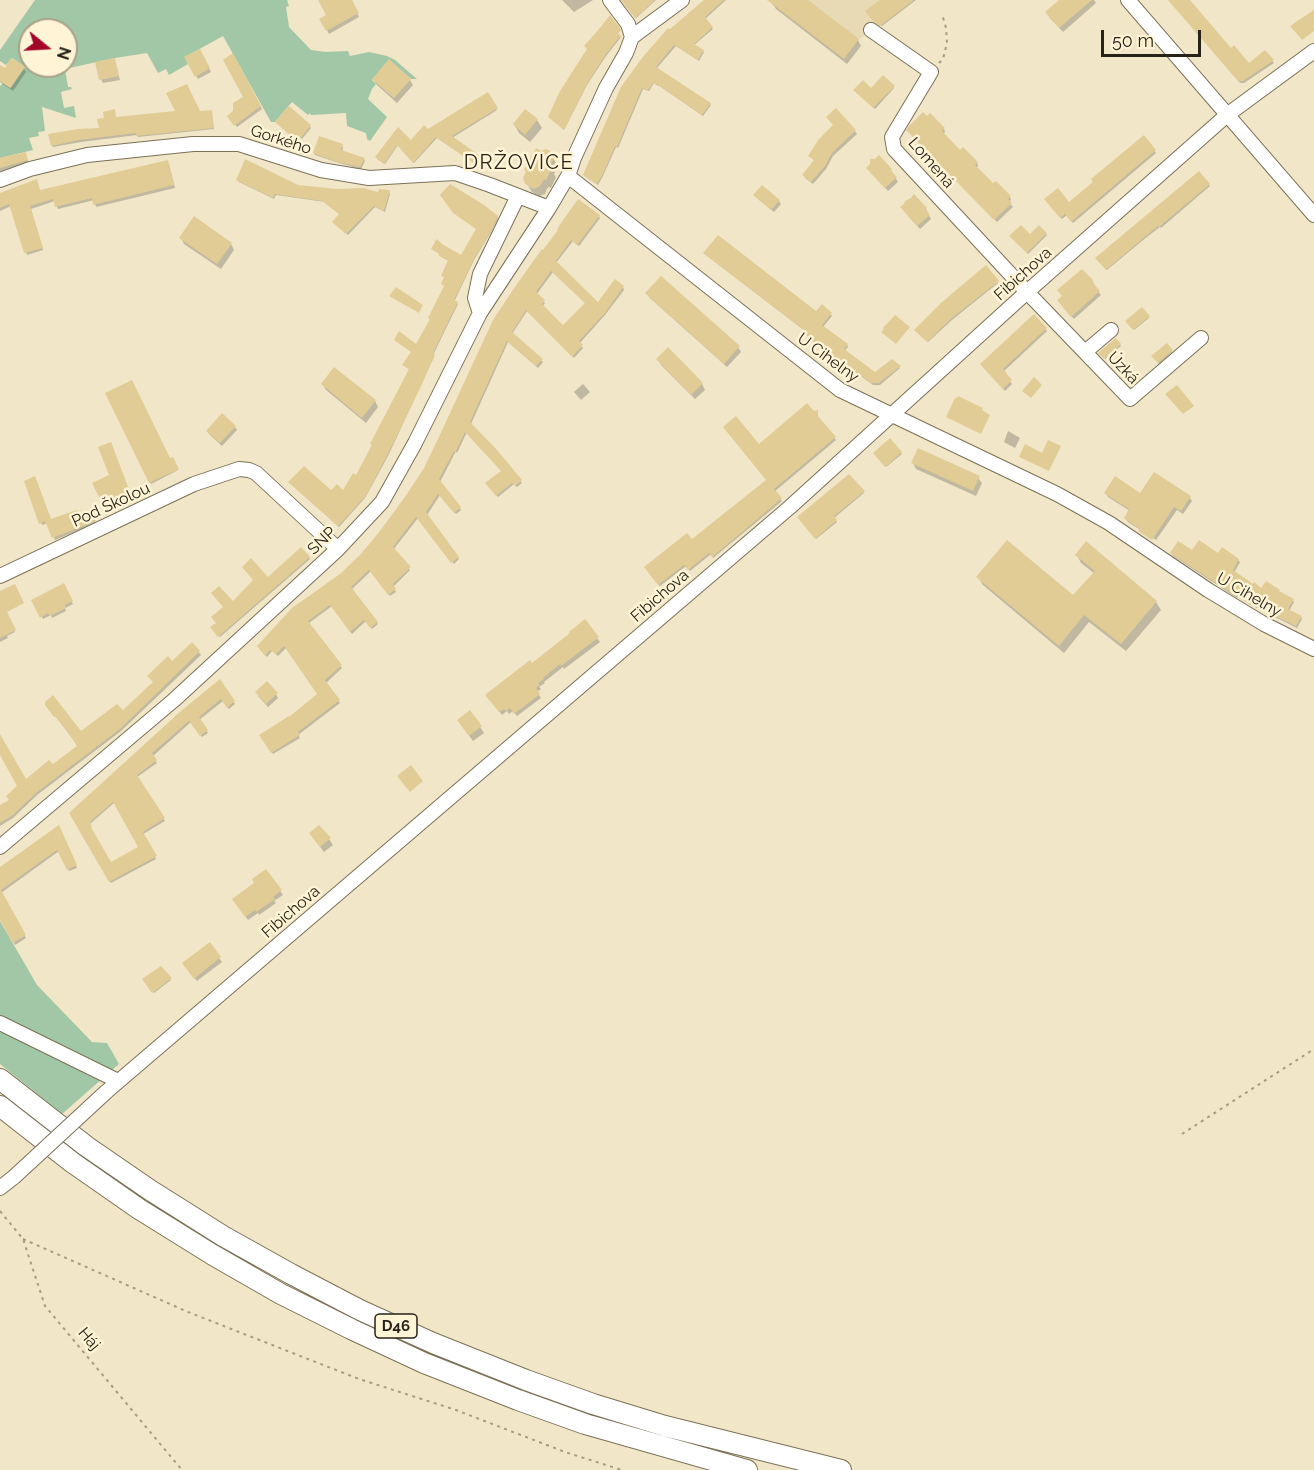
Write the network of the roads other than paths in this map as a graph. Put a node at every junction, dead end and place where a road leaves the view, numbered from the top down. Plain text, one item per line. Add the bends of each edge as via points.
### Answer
1 (610, 0) edge
2 (682, 0) edge
3 (1128, 0) edge
4 (871, 30) dead end
5 (632, 37) junction
6 (1314, 51) edge
7 (1227, 115) junction
8 (568, 176) junction
9 (0, 180) edge
10 (518, 196) junction
11 (549, 208) junction
12 (1314, 215) edge
13 (1027, 292) junction
14 (480, 313) junction
15 (1111, 330) dead end
16 (1201, 338) dead end
17 (1084, 352) junction
18 (891, 415) junction
19 (338, 549) junction
20 (0, 576) edge
21 (1314, 649) edge
22 (0, 847) edge
23 (0, 1023) edge
24 (0, 1078) edge
25 (118, 1081) junction
26 (0, 1106) edge
27 (0, 1188) edge
28 (747, 1470) edge
29 (841, 1470) edge

1 - 5 street via 628,24
2 - 5 street
3 - 7 street
4 - 13 street, Lomená via 931,72 892,137 894,149
5 - 8 street
6 - 7 street, Fibichova
7 - 12 street
7 - 13 street, Fibichova
8 - 11 street, SNP
8 - 18 street, U Cihelny via 840,390
9 - 10 street, Gorkého via 87,155 193,144 239,144 321,170 369,178 455,173
10 - 11 street, Gorkého
10 - 14 street via 480,274 475,298
11 - 14 street, SNP
13 - 17 street, Úzká
13 - 18 street, Fibichova
14 - 19 street, SNP via 382,502
15 - 17 street
16 - 17 street, Úzká via 1130,399
18 - 21 street, U Cihelny via 1057,494 1109,523 1264,624
18 - 25 street, Fibichova via 790,507
19 - 20 street, Pod Školou via 256,473 239,469 194,484
19 - 22 street, SNP via 174,700
23 - 25 street
24 - 29 highway, D46 via 86,1146 150,1190 223,1236 370,1314 433,1343 593,1404
25 - 27 street, Fibichova, bridge
26 - 28 highway, D46 via 139,1209 271,1288 351,1329 424,1363 585,1424

